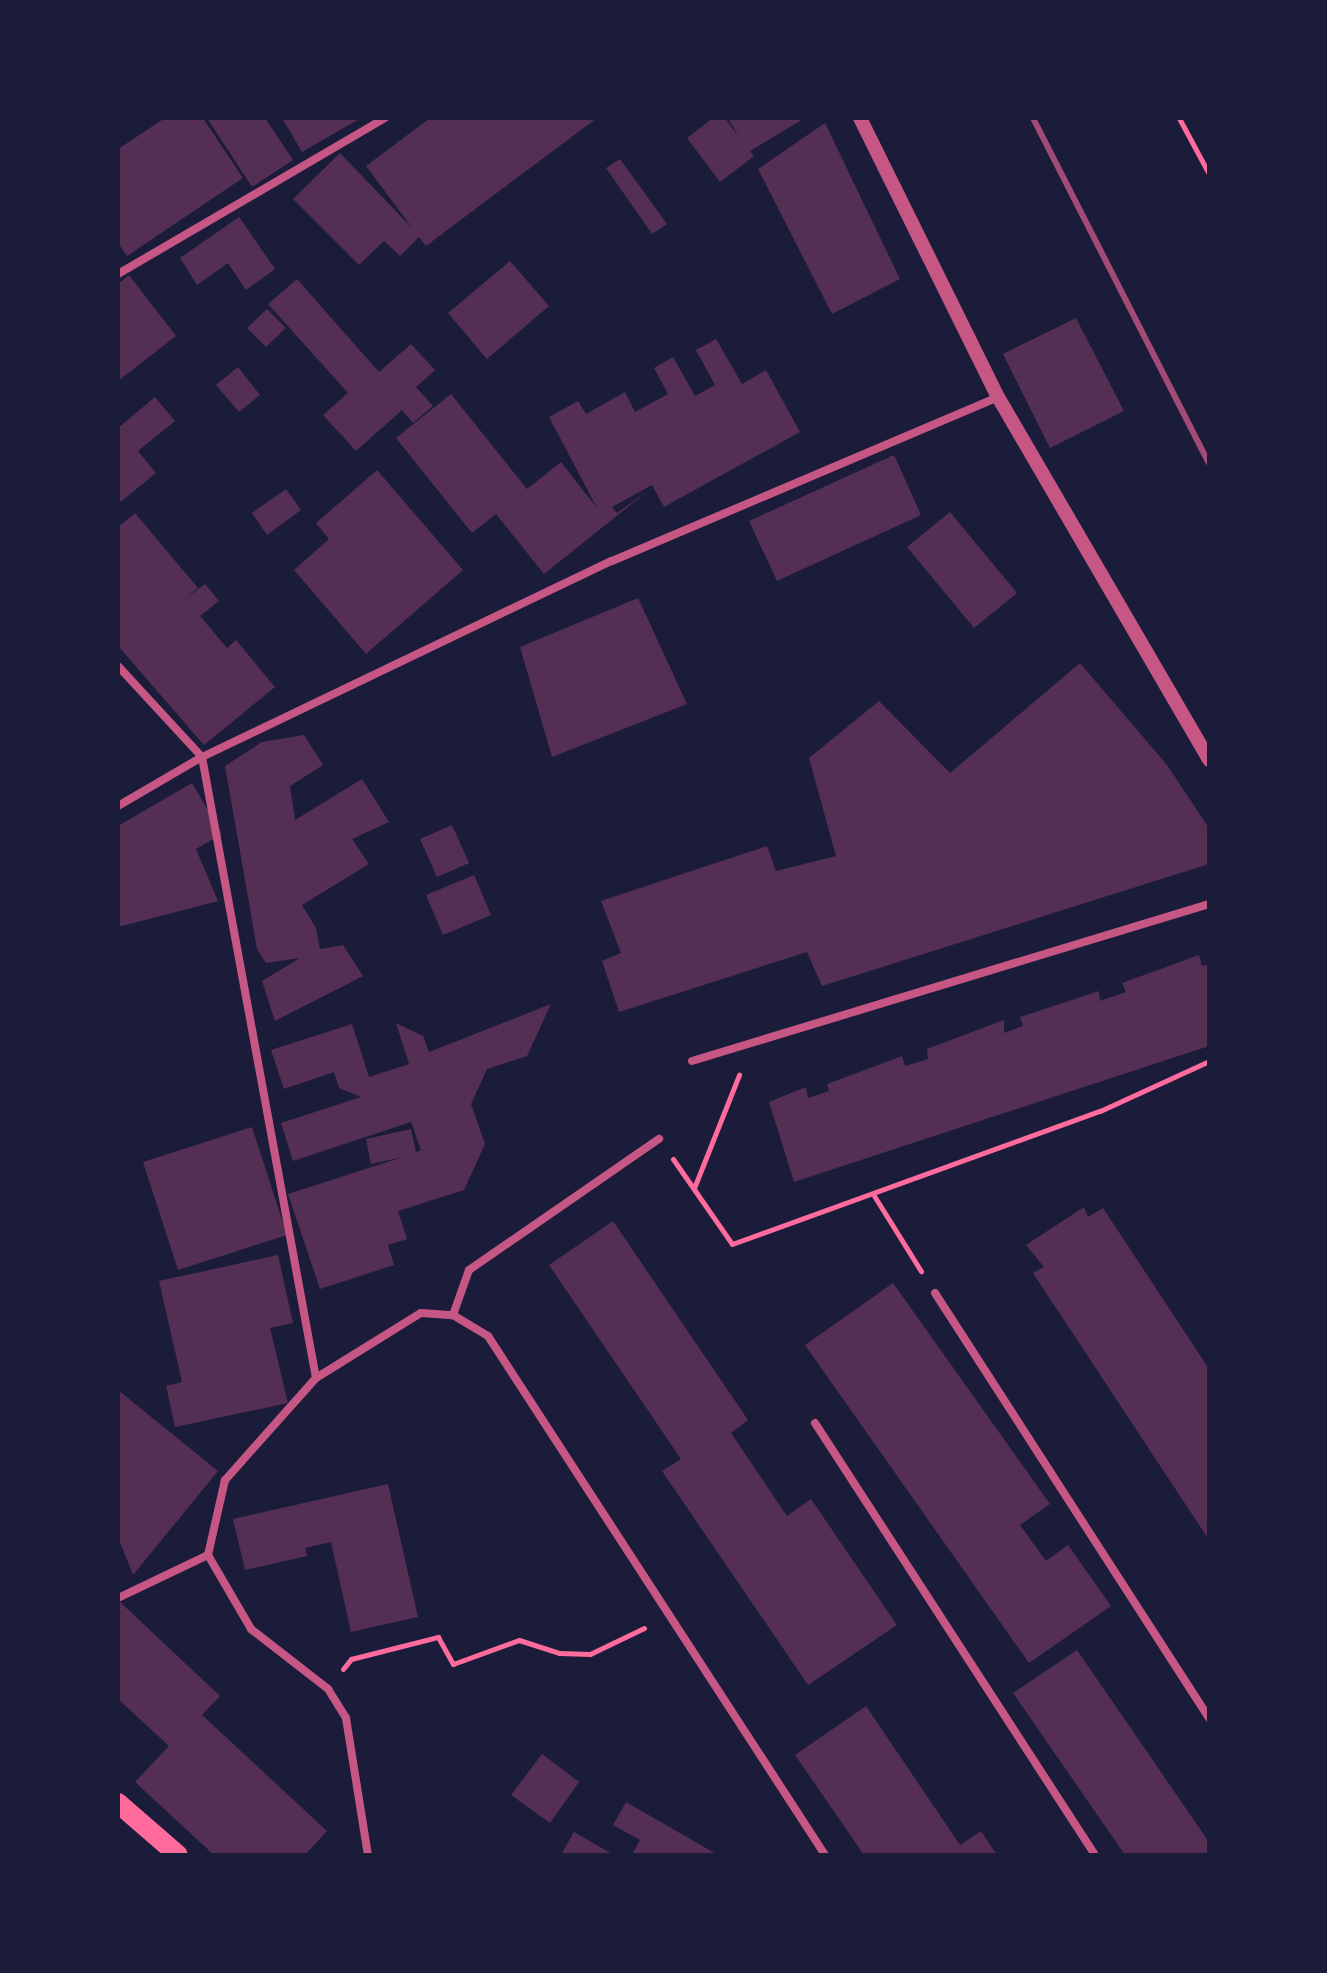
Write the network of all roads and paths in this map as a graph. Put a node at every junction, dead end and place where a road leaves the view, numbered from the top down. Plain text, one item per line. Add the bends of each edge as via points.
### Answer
1 (385, 118) edge
2 (860, 118) edge
3 (1179, 118) edge
4 (1209, 174) edge
5 (118, 274) edge
6 (998, 397) junction
7 (118, 666) edge
8 (202, 757) junction
9 (1209, 760) edge
10 (118, 806) edge
11 (1209, 904) edge
12 (747, 1045) junction
13 (692, 1061) dead end
14 (1209, 1061) edge
15 (659, 1139) joint
16 (694, 1189) junction
17 (873, 1194) junction
18 (935, 1293) joint
19 (453, 1315) junction
20 (316, 1378) junction
21 (815, 1423) dead end
22 (208, 1555) junction
23 (118, 1598) edge
24 (670, 1610) junction
25 (328, 1689) junction
26 (1209, 1718) edge
27 (118, 1803) edge
28 (178, 1855) edge
29 (368, 1855) edge
30 (825, 1855) edge
31 (1095, 1855) edge

1 - 5 street
2 - 6 street
3 - 4 path
6 - 8 street via 612,561
6 - 9 street
7 - 8 street
8 - 10 street
8 - 20 street
11 - 12 street
12 - 13 street
12 - 16 path via 733,1097
14 - 17 path via 1100,1111
15 - 16 path
15 - 19 street via 469,1270
16 - 17 path via 732,1244
17 - 18 path
18 - 26 street
19 - 20 street via 421,1313
19 - 24 street via 488,1336
20 - 22 street via 225,1480
21 - 31 street
22 - 23 street
22 - 25 street via 251,1629
24 - 25 path via 614,1647 590,1654 559,1653 519,1640 453,1664 438,1637 351,1659
24 - 30 street
25 - 29 street via 346,1718
27 - 28 main road

